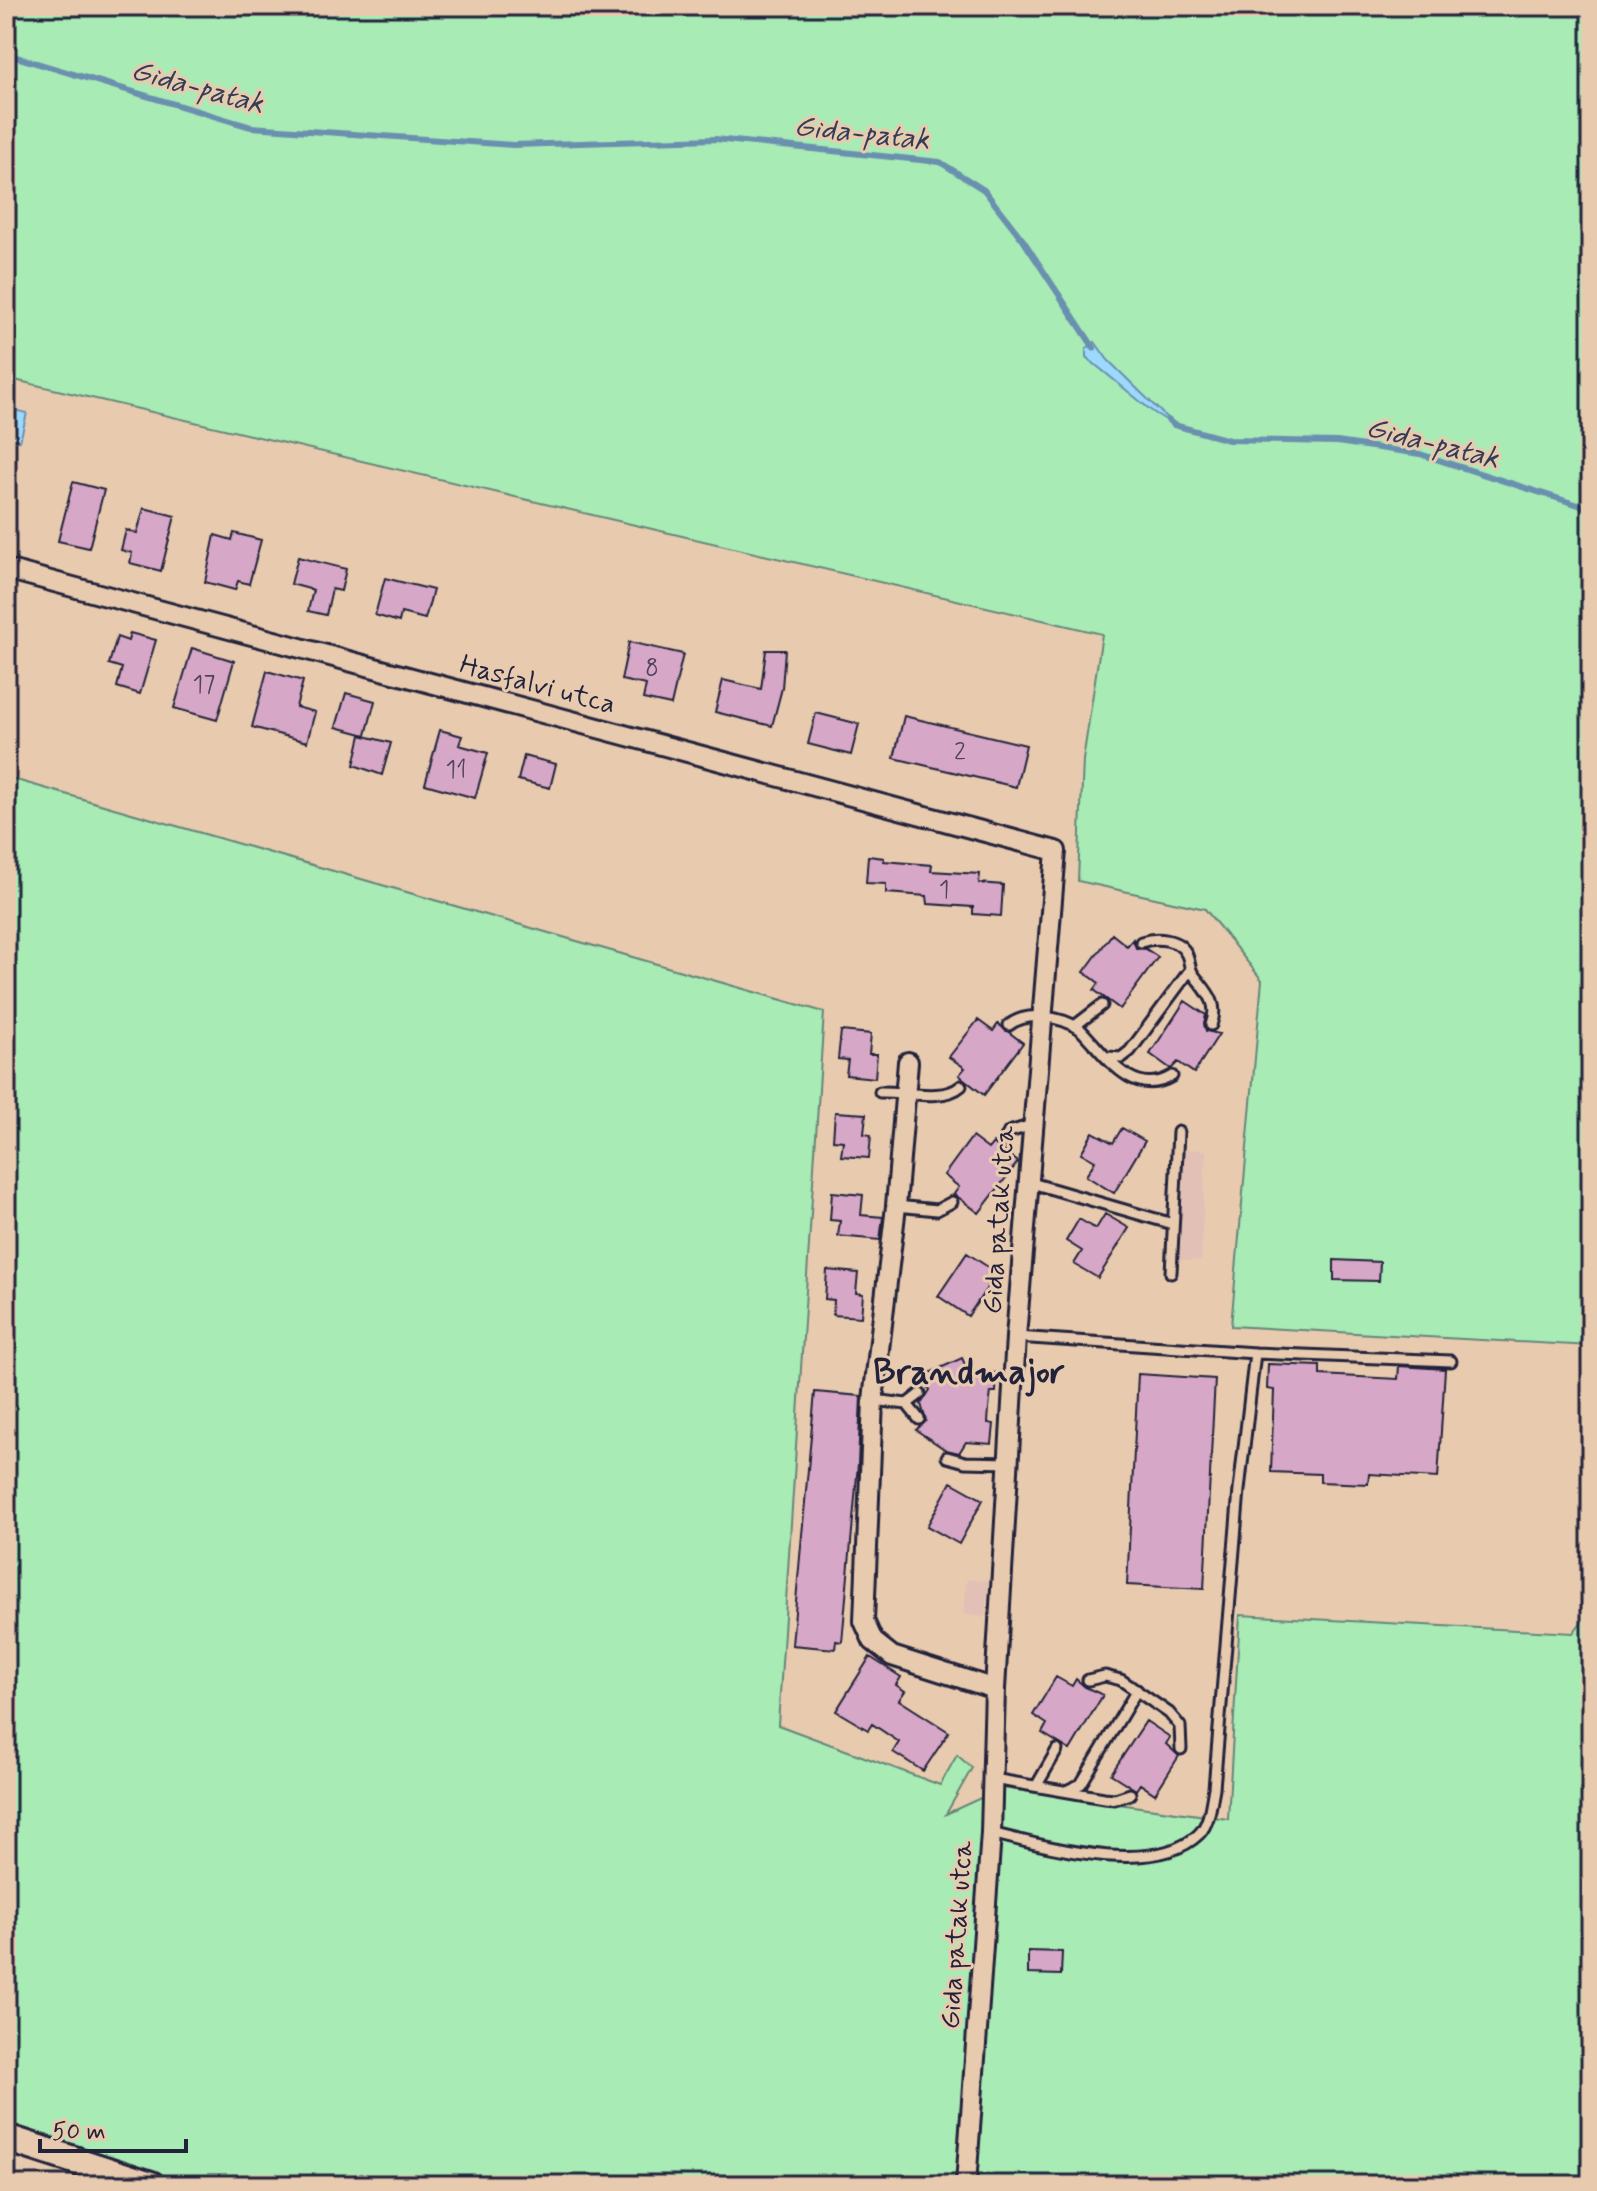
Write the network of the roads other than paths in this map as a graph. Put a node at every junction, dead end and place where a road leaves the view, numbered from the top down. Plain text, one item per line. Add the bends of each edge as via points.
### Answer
1 (6, 569) edge
2 (1056, 851) joint
3 (1141, 942) dead end
4 (1190, 970) junction
5 (1102, 1005) dead end
6 (1043, 1016) junction
7 (1009, 1025) dead end
8 (1076, 1025) junction
9 (1211, 1025) dead end
10 (1108, 1057) junction
11 (908, 1062) dead end
12 (1172, 1076) dead end
13 (961, 1086) dead end
14 (904, 1091) junction
15 (880, 1092) dead end
16 (1032, 1125) junction
17 (1178, 1132) dead end
18 (1003, 1143) dead end
19 (1028, 1182) junction
20 (952, 1202) dead end
21 (896, 1206) junction
22 (1173, 1224) junction
23 (1171, 1273) dead end
24 (1016, 1337) junction
25 (1255, 1353) junction
26 (1451, 1361) dead end
27 (920, 1394) dead end
28 (873, 1400) junction
29 (907, 1404) junction
30 (919, 1419) dead end
31 (947, 1457) dead end
32 (1009, 1463) junction
33 (1088, 1680) dead end
34 (995, 1689) junction
35 (1137, 1690) junction
36 (1181, 1749) dead end
37 (1057, 1750) dead end
38 (993, 1779) junction
39 (1037, 1785) junction
40 (1068, 1790) junction
41 (1130, 1794) dead end
42 (991, 1833) junction
43 (6, 2138) edge
44 (151, 2185) edge
45 (966, 2185) edge

1 - 2 street, Hasfalvi utca
2 - 6 street, Gida patak utca
3 - 4 lane via 1154,938 1179,946
4 - 9 lane via 1214,1002
4 - 10 lane via 1130,1051 1121,1058
5 - 8 lane
6 - 7 lane
6 - 8 lane
6 - 16 street, Gida patak utca
8 - 10 lane
10 - 12 lane via 1133,1080 1155,1082
11 - 14 street
13 - 14 lane via 940,1096
14 - 15 lane
14 - 21 street
16 - 18 lane via 1009,1132
16 - 19 street, Gida patak utca
17 - 22 lane
19 - 22 lane
19 - 24 street, Gida patak utca
20 - 21 lane via 937,1210
21 - 28 street
22 - 23 lane
24 - 25 lane
24 - 32 street, Gida patak utca
25 - 26 lane
25 - 42 lane via 1208,1818 1199,1834 1181,1845 1138,1857 1076,1851
27 - 29 lane
28 - 29 lane
28 - 34 street via 864,1621 868,1632 892,1656
29 - 30 lane
31 - 32 lane
32 - 34 street, Gida patak utca
33 - 35 lane via 1113,1678
34 - 38 street, Gida patak utca
35 - 36 lane via 1175,1719 1182,1733
35 - 40 lane via 1081,1784
37 - 39 lane
38 - 39 lane
38 - 42 street, Gida patak utca
39 - 40 lane
40 - 41 lane via 1115,1799
42 - 45 street, Gida patak utca
43 - 44 main road

